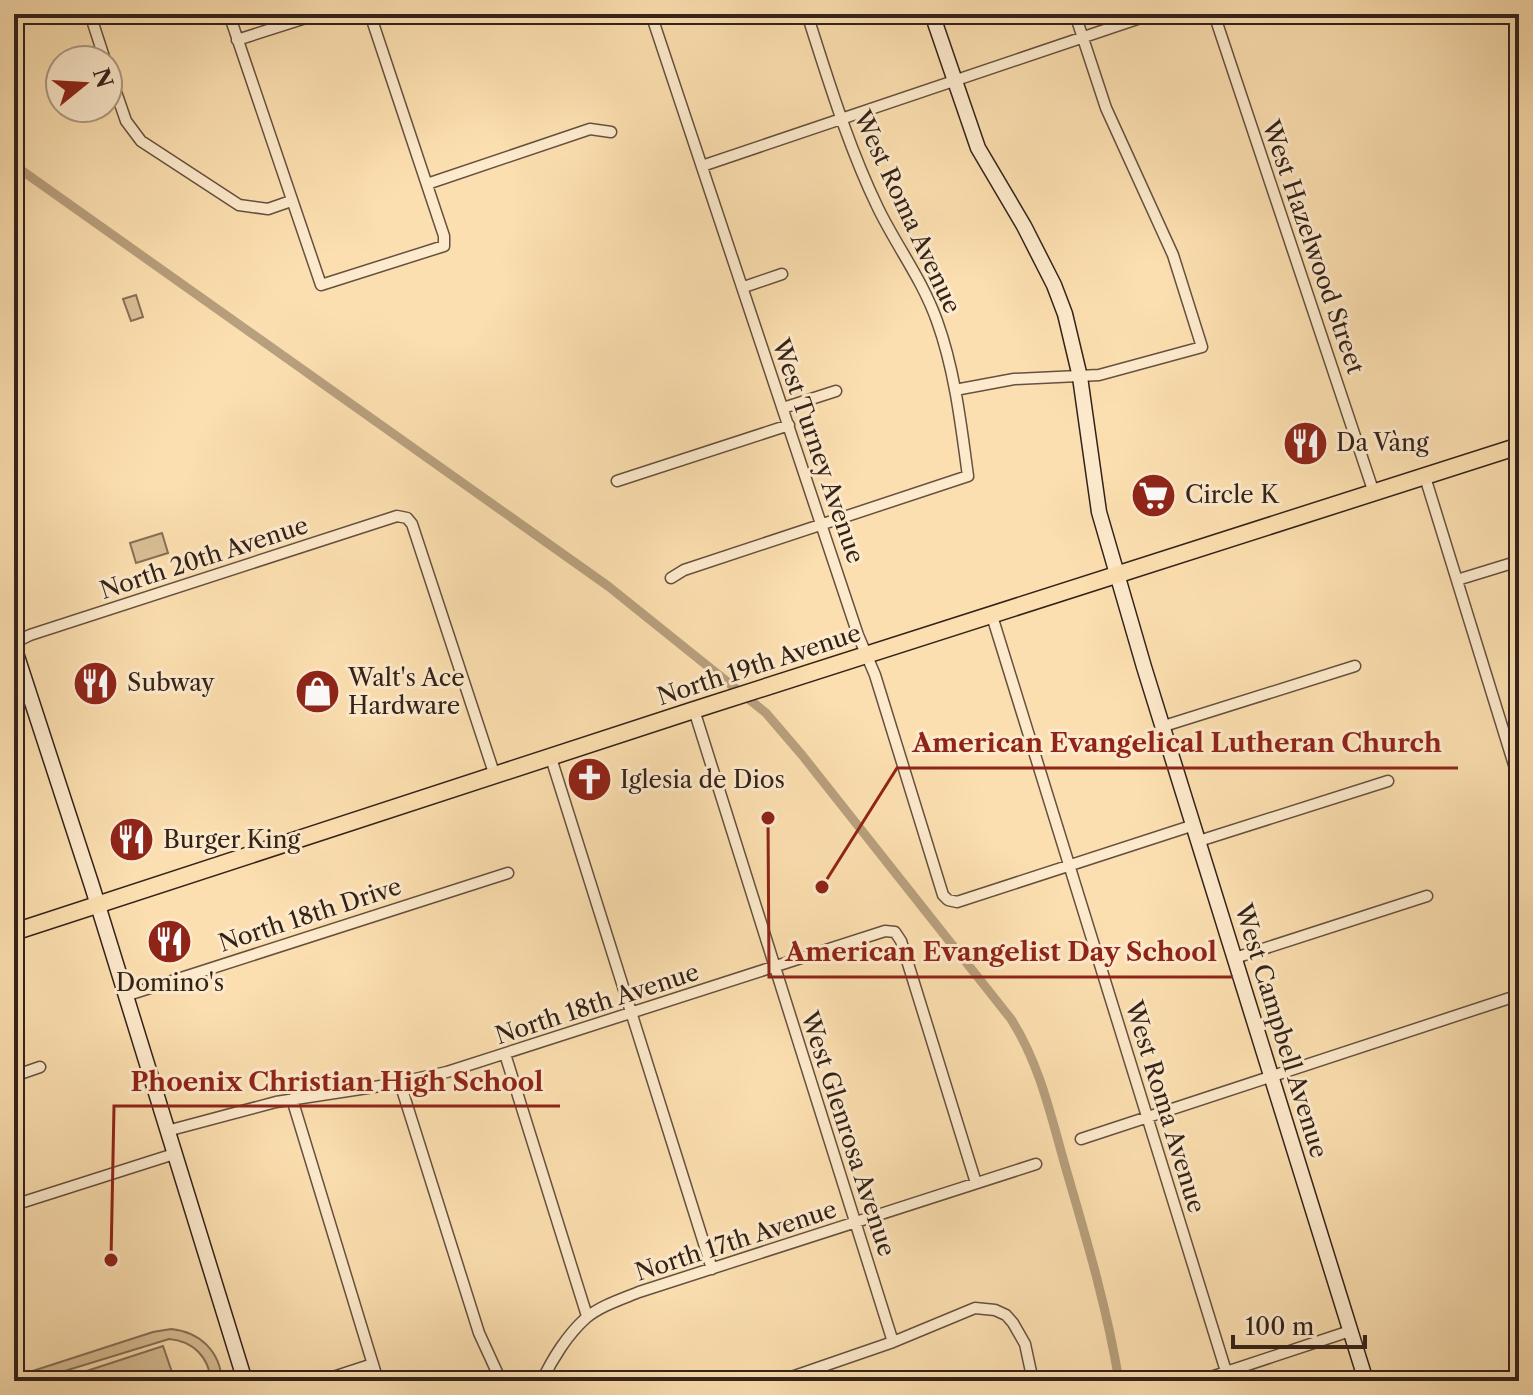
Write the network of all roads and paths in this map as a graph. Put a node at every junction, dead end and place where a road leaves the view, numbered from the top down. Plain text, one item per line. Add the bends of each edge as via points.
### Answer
1 (90, 14) edge
2 (229, 14) edge
3 (318, 14) edge
4 (370, 14) edge
5 (651, 14) edge
6 (807, 14) edge
7 (932, 14) edge
8 (1075, 14) edge
9 (1152, 14) edge
10 (1214, 14) edge
11 (1083, 38) junction
12 (237, 40) junction
13 (100, 44) edge
14 (953, 81) junction
15 (124, 115) edge
16 (841, 118) junction
17 (611, 132) dead end
18 (702, 166) junction
19 (427, 184) junction
20 (291, 201) junction
21 (782, 274) dead end
22 (744, 287) junction
23 (1080, 377) junction
24 (955, 390) junction
25 (836, 391) dead end
26 (783, 408) junction
27 (789, 425) junction
28 (1519, 446) edge
29 (1425, 477) junction
30 (617, 481) dead end
31 (1374, 493) junction
32 (822, 525) junction
33 (1519, 561) edge
34 (1118, 575) junction
35 (671, 578) dead end
36 (1457, 580) junction
37 (992, 616) junction
38 (14, 645) edge
39 (867, 655) junction
40 (1355, 666) dead end
41 (694, 710) junction
42 (1164, 726) junction
43 (551, 758) junction
44 (495, 776) junction
45 (1388, 781) dead end
46 (1519, 781) edge
47 (1194, 825) junction
48 (1199, 841) junction
49 (1070, 866) junction
50 (508, 873) dead end
51 (1427, 896) dead end
52 (98, 905) junction
53 (14, 932) edge
54 (1235, 958) junction
55 (775, 967) junction
56 (1519, 995) edge
57 (125, 996) junction
58 (631, 1014) junction
59 (505, 1054) junction
60 (40, 1067) dead end
61 (1271, 1075) junction
62 (14, 1076) edge
63 (400, 1083) junction
64 (292, 1099) junction
65 (1146, 1116) junction
66 (167, 1131) junction
67 (1081, 1139) dead end
68 (174, 1154) junction
69 (1036, 1164) dead end
70 (976, 1183) junction
71 (14, 1205) edge
72 (856, 1224) junction
73 (712, 1269) junction
74 (587, 1316) junction
75 (1350, 1331) junction
76 (893, 1342) junction
77 (373, 1364) junction
78 (1228, 1376) edge
79 (245, 1381) edge
80 (321, 1381) edge
81 (378, 1381) edge
82 (501, 1381) edge
83 (542, 1381) edge
84 (780, 1381) edge
85 (1033, 1381) edge
86 (1199, 1381) edge
87 (1366, 1381) edge

1 - 13 street
2 - 12 street
3 - 12 street
4 - 19 street
5 - 18 street, West Turney Avenue
6 - 16 street, West Roma Avenue
7 - 14 street, West Campbell Avenue
8 - 11 street
9 - 11 street
10 - 31 street, West Hazelwood Street
11 - 14 street
11 - 23 street via 1106,108 1173,255 1202,347
12 - 20 street
14 - 16 street
14 - 23 street, West Campbell Avenue via 978,148 1054,285
15 - 20 street via 141,141 239,205 268,209
16 - 18 street
16 - 24 street, West Roma Avenue via 880,212 938,323
17 - 19 street via 590,129
18 - 22 street, West Turney Avenue
19 - 20 street via 444,246 321,285
21 - 22 street
22 - 26 street, West Turney Avenue
23 - 24 street via 1014,379
23 - 34 street, West Campbell Avenue via 1096,497
24 - 32 street, West Roma Avenue via 968,476
25 - 26 street
26 - 27 street, West Turney Avenue
27 - 30 street
27 - 32 street, West Turney Avenue
28 - 29 main road, North 19th Avenue
29 - 31 main road, North 19th Avenue
29 - 36 street
31 - 34 main road, North 19th Avenue
32 - 35 street
32 - 39 street, West Turney Avenue
33 - 36 street
34 - 37 main road, North 19th Avenue
34 - 42 street, West Campbell Avenue
36 - 46 street
37 - 39 main road, North 19th Avenue
37 - 49 street, West Roma Avenue
38 - 44 street, North 20th Avenue via 32,634 397,516 407,518
38 - 52 street
39 - 41 main road, North 19th Avenue
39 - 49 street, West Turney Avenue via 940,889 948,900 957,902
40 - 42 street
41 - 43 main road, North 19th Avenue
41 - 55 street, West Glenrosa Avenue
42 - 47 street, West Campbell Avenue
43 - 44 main road, North 19th Avenue
43 - 58 street
44 - 52 main road, North 19th Avenue
45 - 48 street
47 - 48 street, West Campbell Avenue
47 - 49 street
48 - 54 street, West Campbell Avenue
49 - 65 street, West Roma Avenue
50 - 57 street, North 18th Drive
51 - 54 street
52 - 53 main road, North 19th Avenue
52 - 57 street
54 - 61 street, West Campbell Avenue
55 - 58 street, North 18th Avenue
55 - 70 street, North 18th Avenue via 895,932
55 - 72 street, West Glenrosa Avenue
56 - 61 street
57 - 66 street
58 - 59 street, North 18th Avenue
58 - 73 street
59 - 63 street, North 18th Avenue
59 - 74 street
60 - 62 street
61 - 65 street
61 - 75 street, West Campbell Avenue
63 - 64 street, North 18th Avenue
63 - 82 street via 479,1333
64 - 66 street, North 18th Avenue
64 - 77 street
65 - 67 street
65 - 78 street, West Roma Avenue
66 - 68 street
68 - 71 street
68 - 79 street
69 - 70 street, North 17th Avenue
70 - 72 street, North 17th Avenue
72 - 73 street, North 17th Avenue
72 - 76 street, West Glenrosa Avenue
73 - 74 street, North 17th Avenue via 639,1292
74 - 83 street
75 - 78 street
75 - 87 street, West Campbell Avenue
76 - 84 street
76 - 85 street via 975,1308 995,1310 1006,1315 1025,1344
77 - 80 street
77 - 81 street
78 - 86 street

